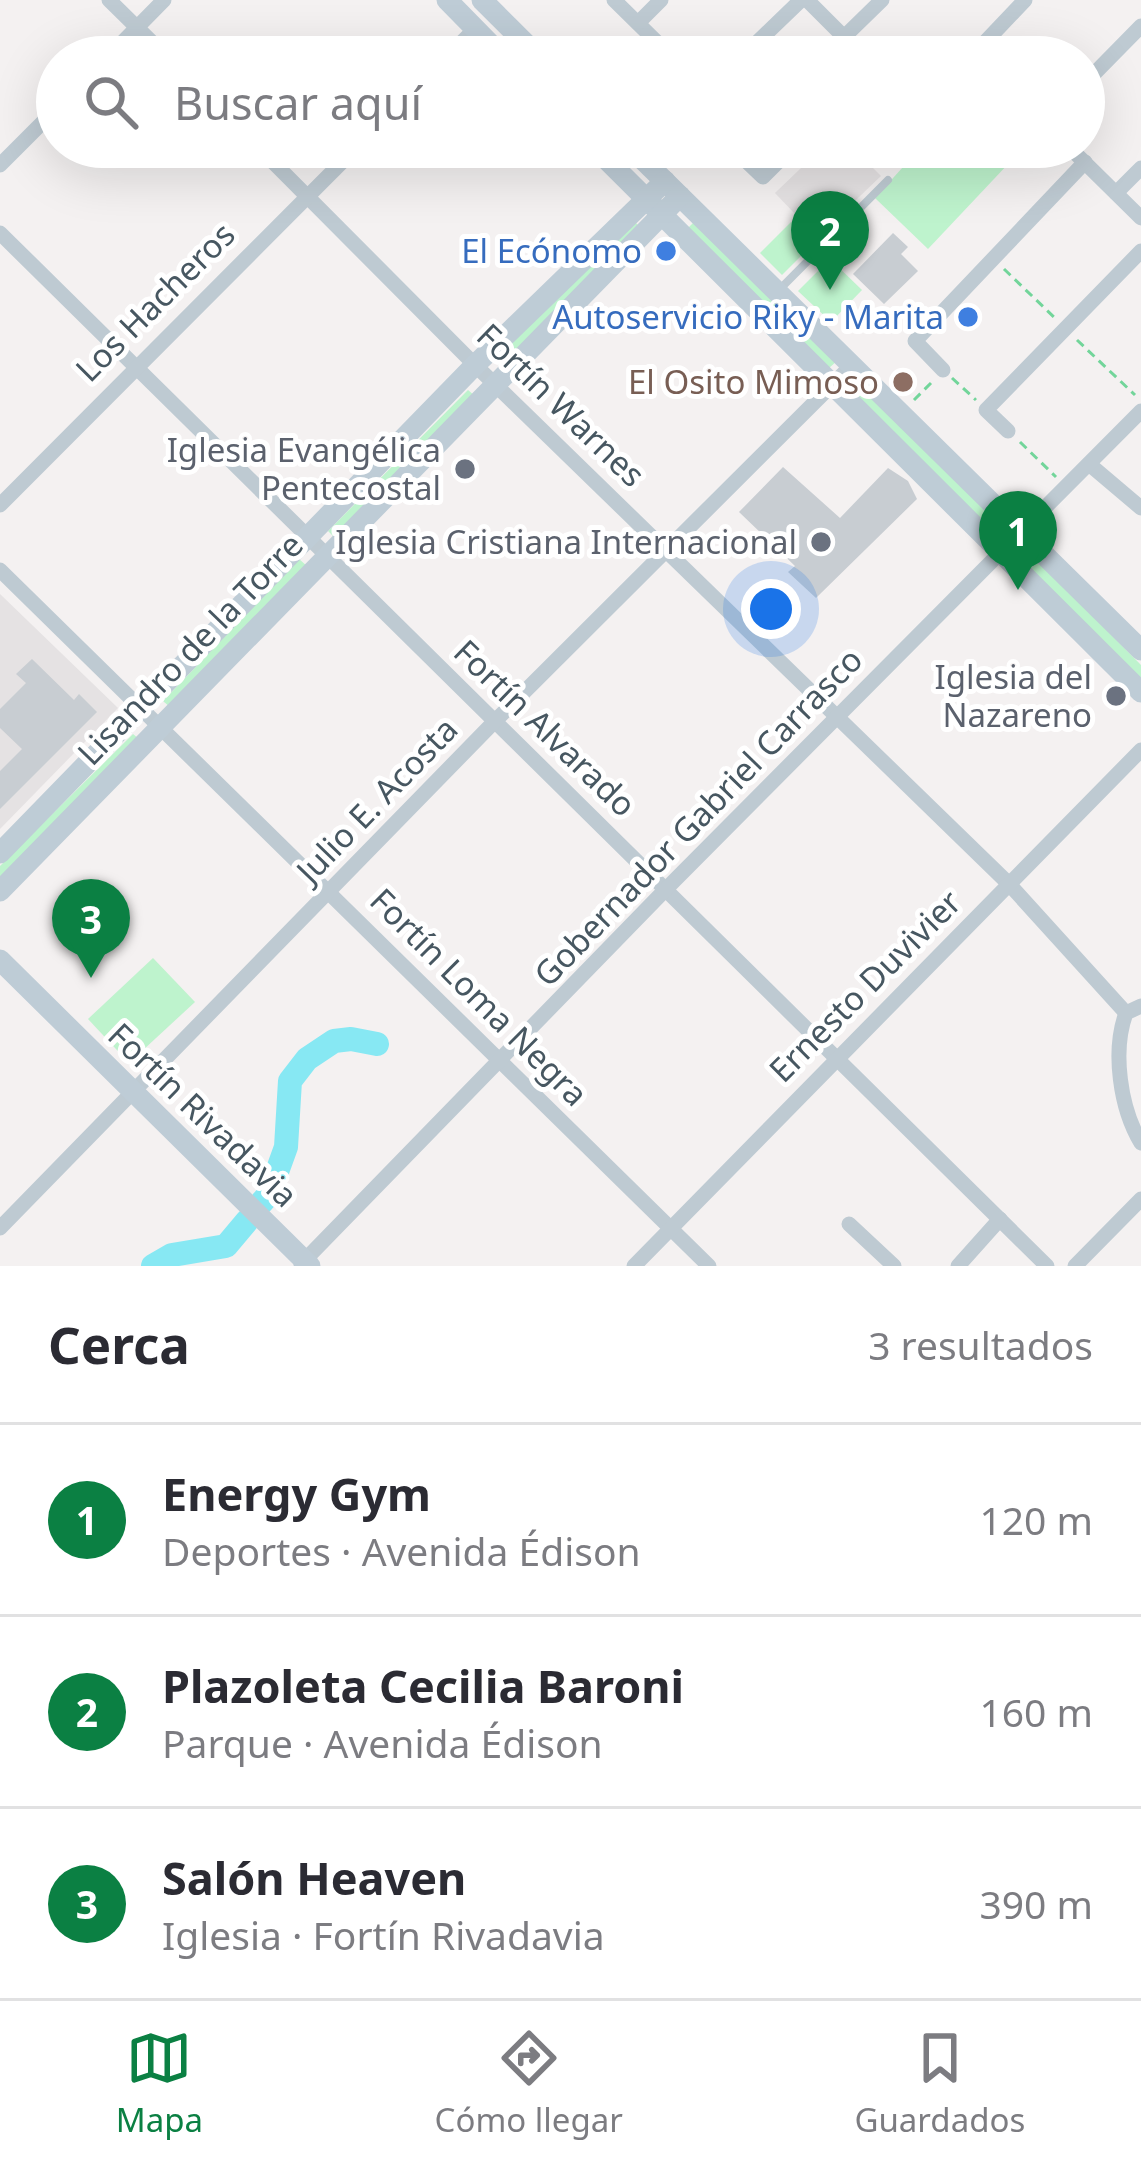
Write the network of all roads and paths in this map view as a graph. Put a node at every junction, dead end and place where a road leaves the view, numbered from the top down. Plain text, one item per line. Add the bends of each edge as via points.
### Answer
1 (109, 0) edge
2 (164, 0) edge
3 (614, 0) edge
4 (662, 0) edge
5 (804, 0) edge
6 (882, 0) edge
7 (1025, 0) edge
8 (458, 4) edge
9 (492, 4) edge
10 (638, 23) junction
11 (1141, 26) edge
12 (137, 28) junction
13 (475, 29) junction
14 (129, 36) edge
15 (145, 36) edge
16 (468, 36) edge
17 (482, 36) edge
18 (520, 36) edge
19 (651, 36) edge
20 (765, 36) edge
21 (842, 36) edge
22 (846, 36) edge
23 (992, 36) edge
24 (1105, 63) edge
25 (36, 129) edge
26 (0, 165) edge
27 (279, 168) edge
28 (336, 168) edge
29 (615, 168) edge
30 (655, 168) edge
31 (1079, 168) edge
32 (1091, 168) edge
33 (1141, 168) edge
34 (888, 180) dead end
35 (672, 189) junction
36 (1116, 193) junction
37 (308, 196) junction
38 (654, 207) junction
39 (1141, 218) edge
40 (0, 233) edge
41 (1141, 251) edge
42 (777, 292) junction
43 (475, 365) junction
44 (135, 366) junction
45 (851, 366) junction
46 (944, 370) junction
47 (498, 383) junction
48 (831, 384) junction
49 (986, 410) junction
50 (1141, 412) edge
51 (901, 415) junction
52 (1008, 431) joint
53 (1089, 464) junction
54 (1066, 487) junction
55 (0, 505) edge
56 (1141, 508) edge
57 (1020, 533) junction
58 (310, 538) junction
59 (668, 550) junction
60 (1001, 551) junction
61 (327, 556) junction
62 (0, 570) edge
63 (1141, 650) edge
64 (1141, 692) edge
65 (144, 708) junction
66 (836, 717) junction
67 (495, 722) junction
68 (162, 726) junction
69 (1141, 750) edge
70 (0, 853) edge
71 (1009, 884) junction
72 (667, 888) junction
73 (0, 890) edge
74 (331, 893) junction
75 (0, 960) edge
76 (1133, 1010) edge
77 (836, 1058) junction
78 (502, 1062) junction
79 (132, 1093) junction
80 (1141, 1143) edge
81 (1141, 1199) edge
82 (1000, 1219) junction
83 (849, 1224) dead end
84 (671, 1227) junction
85 (0, 1228) edge
86 (304, 1264) edge
87 (634, 1266) edge
88 (709, 1266) edge
89 (894, 1266) edge
90 (958, 1266) edge
91 (1047, 1266) edge
92 (1075, 1266) edge

1 - 12 street
2 - 12 street
3 - 10 street
4 - 10 street
5 - 20 street
5 - 21 street
6 - 22 street
7 - 23 street
8 - 13 main road
9 - 13 main road
9 - 18 main road
10 - 19 street
11 - 24 street
12 - 14 street
12 - 15 street
13 - 16 street
13 - 17 main road
25 - 26 street
27 - 37 street, Fortín Warnes
28 - 37 street, Los Hacheros
29 - 38 main road
30 - 35 main road
31 - 46 street via 914,341
32 - 36 street
33 - 36 street
34 - 42 lane
35 - 38 main road, Lisandro de la Torre
35 - 42 main road
36 - 39 street
37 - 43 street, Fortín Warnes
37 - 44 street, Los Hacheros
38 - 43 main road, Lisandro de la Torre
38 - 47 main road, Lisandro de la Torre
38 - 48 main road
40 - 44 street, Fortín Alvarado
41 - 49 street
42 - 45 main road
43 - 47 street, Fortín Warnes
43 - 58 main road, Lisandro de la Torre
44 - 55 street, Los Hacheros
44 - 58 street, Fortín Alvarado
45 - 48 street, Julio E. Acosta
45 - 51 main road
46 - 49 path
46 - 51 path
47 - 59 street, Fortín Warnes
47 - 61 main road, Lisandro de la Torre
48 - 59 street, Julio E. Acosta
48 - 60 main road
49 - 52 street
50 - 53 street, Gobernador Gabriel Carrasco
51 - 57 main road
52 - 54 path
53 - 54 street, Gobernador Gabriel Carrasco
53 - 56 street
54 - 57 street, Gobernador Gabriel Carrasco
57 - 60 street, Gobernador Gabriel Carrasco
57 - 63 main road
58 - 61 street, Fortín Alvarado
58 - 65 main road, Lisandro de la Torre
59 - 66 street, Fortín Warnes
59 - 67 street, Julio E. Acosta
60 - 64 main road
60 - 66 street, Gobernador Gabriel Carrasco
61 - 67 street, Fortín Alvarado
61 - 68 main road, Lisandro de la Torre
62 - 65 street, Fortín Loma Negra
65 - 68 street, Fortín Loma Negra
65 - 70 main road, Lisandro de la Torre
66 - 71 street, Fortín Warnes
66 - 72 street, Gobernador Gabriel Carrasco
67 - 72 street, Fortín Alvarado
67 - 74 street, Julio E. Acosta
68 - 73 main road, Lisandro de la Torre
68 - 74 street, Fortín Loma Negra
69 - 71 street, Ernesto Duvivier
71 - 76 street, Fortín Warnes
71 - 77 street, Ernesto Duvivier
72 - 77 street, Fortín Alvarado
72 - 78 street, Gobernador Gabriel Carrasco
74 - 78 street, Fortín Loma Negra
74 - 79 street, Julio E. Acosta
75 - 79 main road, Fortín Rivadavia
76 - 80 street, Fortín Warnes via 1119,1033 1120,1065
77 - 82 street, Fortín Alvarado
77 - 84 street, Ernesto Duvivier
78 - 84 street, Fortín Loma Negra
78 - 86 street, Gobernador Gabriel Carrasco
79 - 85 street, Julio E. Acosta
79 - 86 main road, Fortín Rivadavia
81 - 92 street
82 - 90 street
82 - 91 street, Fortín Alvarado
83 - 89 street
84 - 87 street, Ernesto Duvivier
84 - 88 street, Fortín Loma Negra

